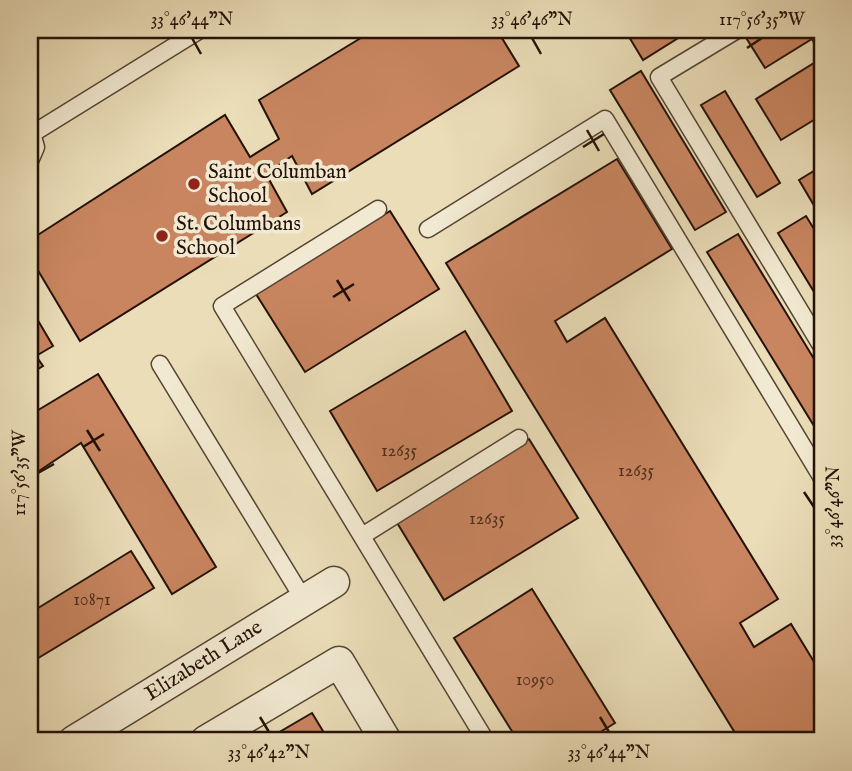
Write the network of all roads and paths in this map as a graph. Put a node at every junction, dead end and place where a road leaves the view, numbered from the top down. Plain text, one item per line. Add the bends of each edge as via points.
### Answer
1 (36, 30) edge
2 (200, 30) edge
3 (737, 30) edge
4 (30, 34) edge
5 (31, 130) edge
6 (30, 161) edge
7 (378, 209) dead end
8 (428, 229) dead end
9 (822, 347) edge
10 (160, 364) dead end
11 (519, 438) dead end
12 (822, 478) edge
13 (362, 536) junction
14 (334, 582) dead end
15 (304, 600) junction
16 (74, 741) edge
17 (206, 741) edge
18 (386, 741) edge
19 (486, 741) edge

1 - 4 lane
2 - 5 lane
3 - 9 lane via 659,77
5 - 6 lane via 36,147
7 - 13 lane via 222,306
8 - 12 lane via 605,119
10 - 15 lane
11 - 13 lane
13 - 19 lane
14 - 15 street, Elizabeth Lane
15 - 16 street, Elizabeth Lane
17 - 18 street via 339,662

